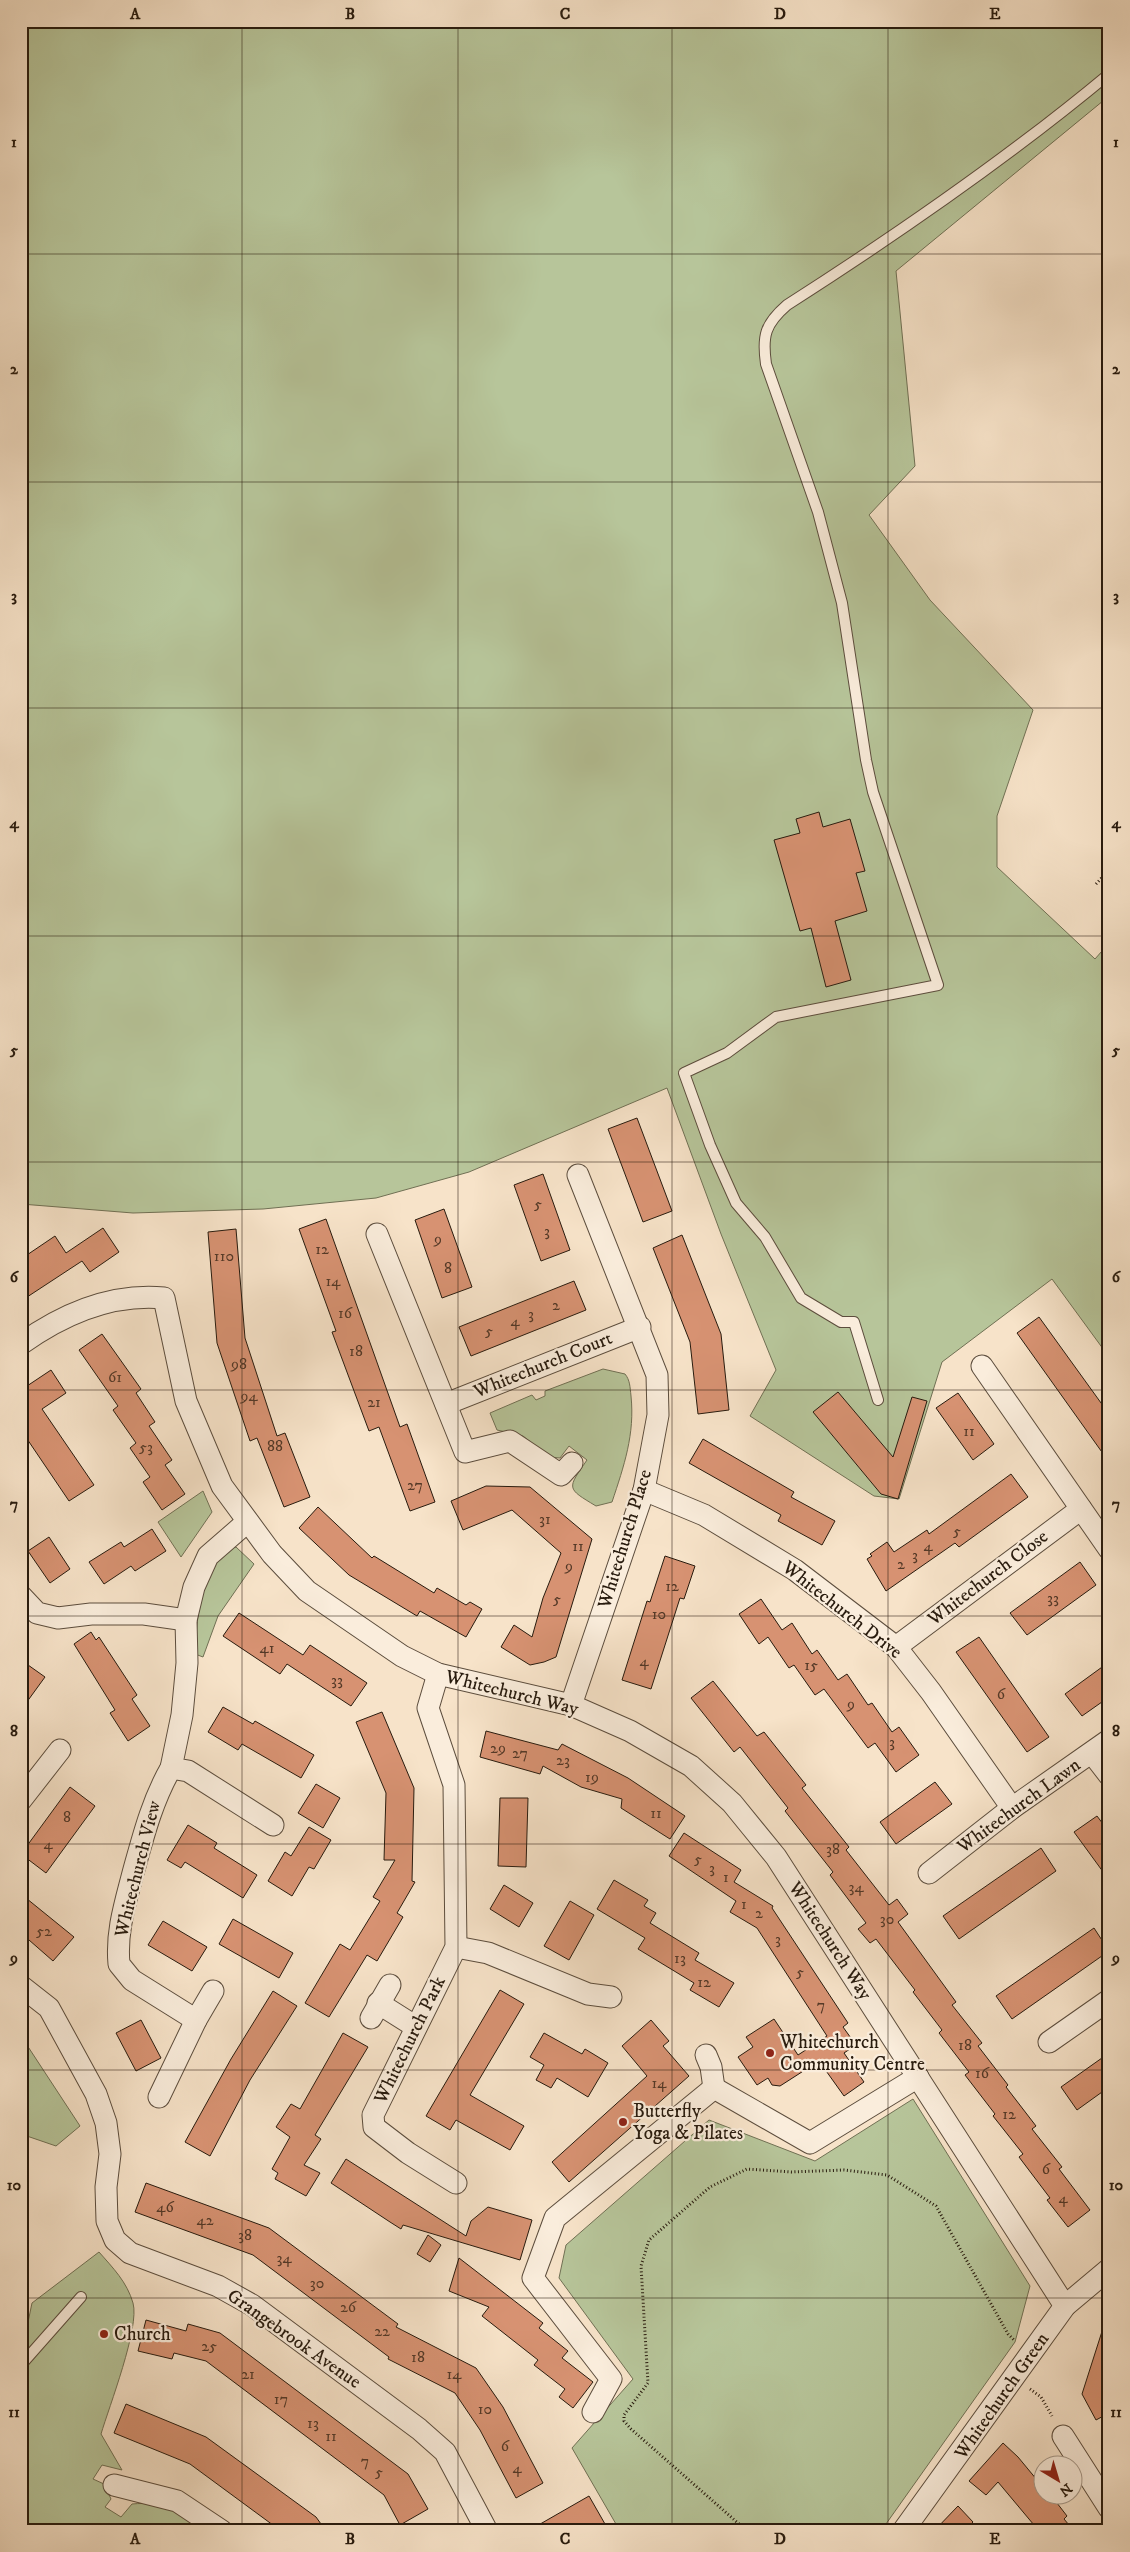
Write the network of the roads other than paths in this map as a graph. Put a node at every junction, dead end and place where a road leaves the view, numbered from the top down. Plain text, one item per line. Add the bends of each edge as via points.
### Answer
1 (1109, 74) edge
2 (578, 1175) dead end
3 (377, 1234) dead end
4 (640, 1327) junction
5 (21, 1344) edge
6 (982, 1366) dead end
7 (878, 1400) dead end
8 (446, 1404) junction
9 (572, 1463) dead end
10 (644, 1490) junction
11 (1080, 1509) junction
12 (247, 1522) junction
13 (1109, 1548) edge
14 (21, 1596) edge
15 (186, 1620) junction
16 (896, 1647) junction
17 (438, 1674) junction
18 (571, 1705) junction
19 (1109, 1740) edge
20 (60, 1750) dead end
21 (1092, 1753) junction
22 (171, 1768) junction
23 (1109, 1775) edge
24 (21, 1800) edge
25 (1012, 1808) junction
26 (273, 1825) dead end
27 (929, 1873) dead end
28 (456, 1947) junction
29 (390, 1985) dead end
30 (21, 1986) edge
31 (213, 1991) dead end
32 (611, 1997) dead end
33 (1109, 2000) edge
34 (196, 2020) junction
35 (416, 2027) junction
36 (1048, 2042) dead end
37 (706, 2055) dead end
38 (918, 2076) junction
39 (714, 2088) junction
40 (159, 2097) dead end
41 (456, 2183) dead end
42 (1109, 2269) edge
43 (81, 2296) dead end
44 (1065, 2306) junction
45 (21, 2365) edge
46 (593, 2412) dead end
47 (1063, 2436) dead end
48 (114, 2485) dead end
49 (1103, 2486) edge
50 (1109, 2508) edge
51 (222, 2531) edge
52 (487, 2531) edge
53 (903, 2531) edge

1 - 7 lane via 990,168 786,305 766,330 766,364 818,512 842,603 873,792 938,985 776,1017 727,1052 684,1073 710,1146 736,1203 765,1237 801,1298 841,1322 854,1322
2 - 4 street, Whitechurch Place
3 - 8 street
4 - 8 street, Whitechurch Court
4 - 10 street, Whitechurch Place via 657,1375 658,1415
5 - 12 street, Whitechurch Way via 48,1325 111,1300 145,1296 164,1298 186,1401 222,1486
6 - 11 street
8 - 9 street via 465,1452 510,1442 561,1475
10 - 16 street, Whitechurch Drive via 704,1515 795,1570
10 - 18 street, Whitechurch Place
11 - 13 street
11 - 16 street, Whitechurch Close
12 - 15 street, Whitechurch View via 208,1556 194,1587
12 - 17 street, Whitechurch Way via 307,1591 402,1656
14 - 15 street via 37,1613 58,1618 144,1614
15 - 22 street, Whitechurch View via 187,1663 182,1715
16 - 25 street, Whitechurch Drive
17 - 18 street, Whitechurch Way
17 - 28 street, Whitechurch Park via 428,1708 454,1785
18 - 38 street, Whitechurch Way via 630,1731 690,1766 732,1803 776,1858
19 - 21 street, Whitechurch Lawn
20 - 24 street
21 - 23 street
21 - 25 street, Whitechurch Lawn
22 - 26 street via 188,1772
22 - 34 street, Whitechurch View via 158,1791 146,1826 119,1928 119,1964 132,1980
25 - 27 street, Whitechurch Lawn
28 - 32 street via 488,1953 588,1994
28 - 35 street, Whitechurch Park
29 - 35 street via 375,2010
30 - 52 street, Grangebrook Avenue via 49,2008 96,2094 106,2123 110,2154 106,2187 107,2221 115,2240 130,2253 218,2286 252,2305 419,2428 444,2452
31 - 34 street
33 - 36 street
34 - 40 street
35 - 41 street, Whitechurch Park via 373,2115 374,2127
37 - 39 street
38 - 39 street via 810,2143
38 - 44 street, Whitechurch Way
39 - 46 street via 555,2218 533,2278 610,2379
42 - 44 street, Whitechurch Green
43 - 45 lane
44 - 53 street, Whitechurch Green
47 - 49 street
48 - 51 street via 177,2501
49 - 50 street

